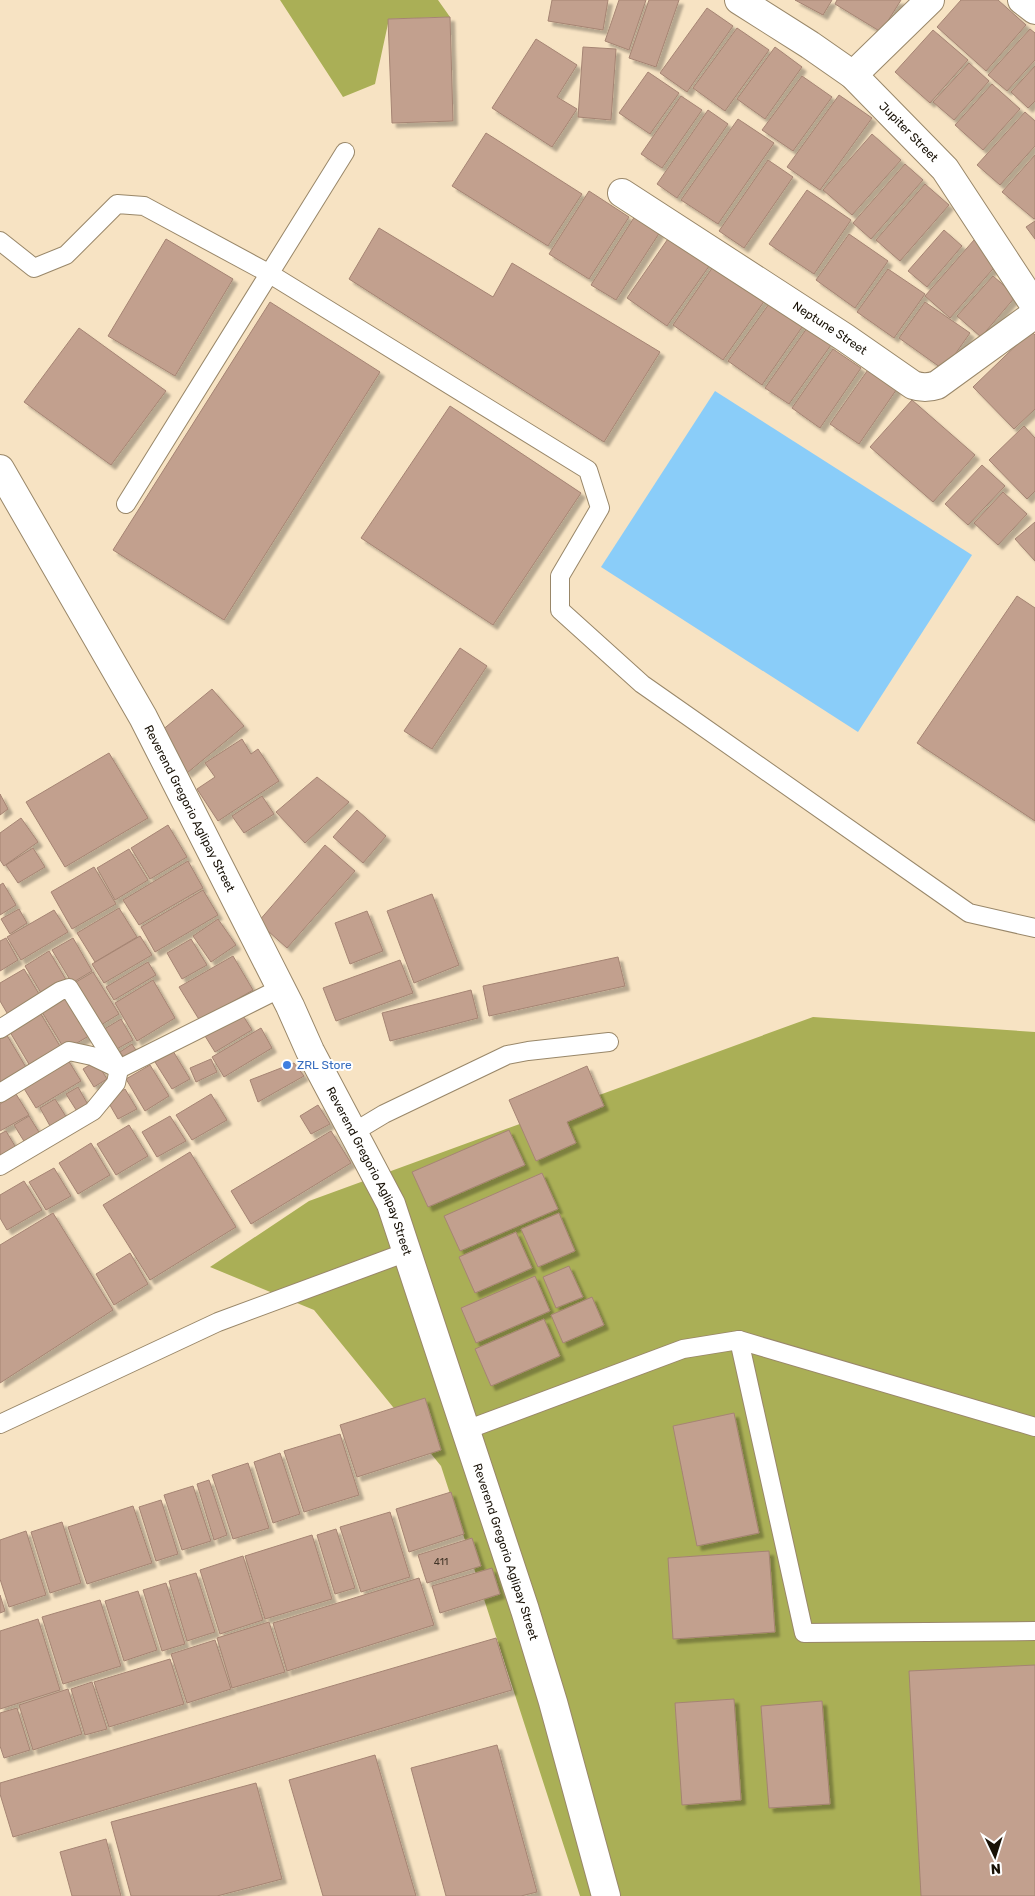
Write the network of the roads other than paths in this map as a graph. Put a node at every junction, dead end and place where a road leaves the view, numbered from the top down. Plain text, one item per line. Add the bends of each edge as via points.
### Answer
1 (739, 0) edge
2 (930, 0) edge
3 (1022, 0) edge
4 (1035, 10) edge
5 (853, 76) junction
6 (346, 152) dead end
7 (622, 193) dead end
8 (0, 241) edge
9 (270, 274) junction
10 (1035, 306) edge
11 (1035, 314) edge
12 (0, 469) edge
13 (126, 504) dead end
14 (1035, 928) edge
15 (281, 988) junction
16 (0, 1029) edge
17 (609, 1042) dead end
18 (119, 1068) junction
19 (0, 1093) edge
20 (354, 1132) junction
21 (0, 1166) edge
22 (407, 1252) junction
23 (739, 1340) junction
24 (0, 1424) edge
25 (1035, 1427) edge
26 (466, 1430) junction
27 (1035, 1631) edge
28 (606, 1896) edge

1 - 5 street, Jupiter Street
2 - 5 street
3 - 4 street
5 - 10 street, Jupiter Street via 945,169
6 - 9 lane
7 - 11 street, Neptune Street via 920,388 937,385
8 - 9 lane via 34,268 66,255 117,204 144,206
9 - 13 lane
9 - 14 lane via 588,470 600,508 560,576 560,610 642,684 969,913
12 - 15 street, Reverend Gregorio Aglipay Street via 144,717
15 - 18 lane
15 - 20 street, Reverend Gregorio Aglipay Street via 310,1051
16 - 18 lane via 69,988
17 - 20 lane via 508,1055 384,1114
18 - 19 lane via 92,1056 69,1051
18 - 21 lane via 116,1083 93,1111
20 - 22 street, Reverend Gregorio Aglipay Street via 391,1204
22 - 24 lane via 218,1322
22 - 26 street, Reverend Gregorio Aglipay Street
23 - 25 lane
23 - 26 lane via 683,1349
23 - 27 lane via 804,1633
26 - 28 street, Reverend Gregorio Aglipay Street via 551,1695

